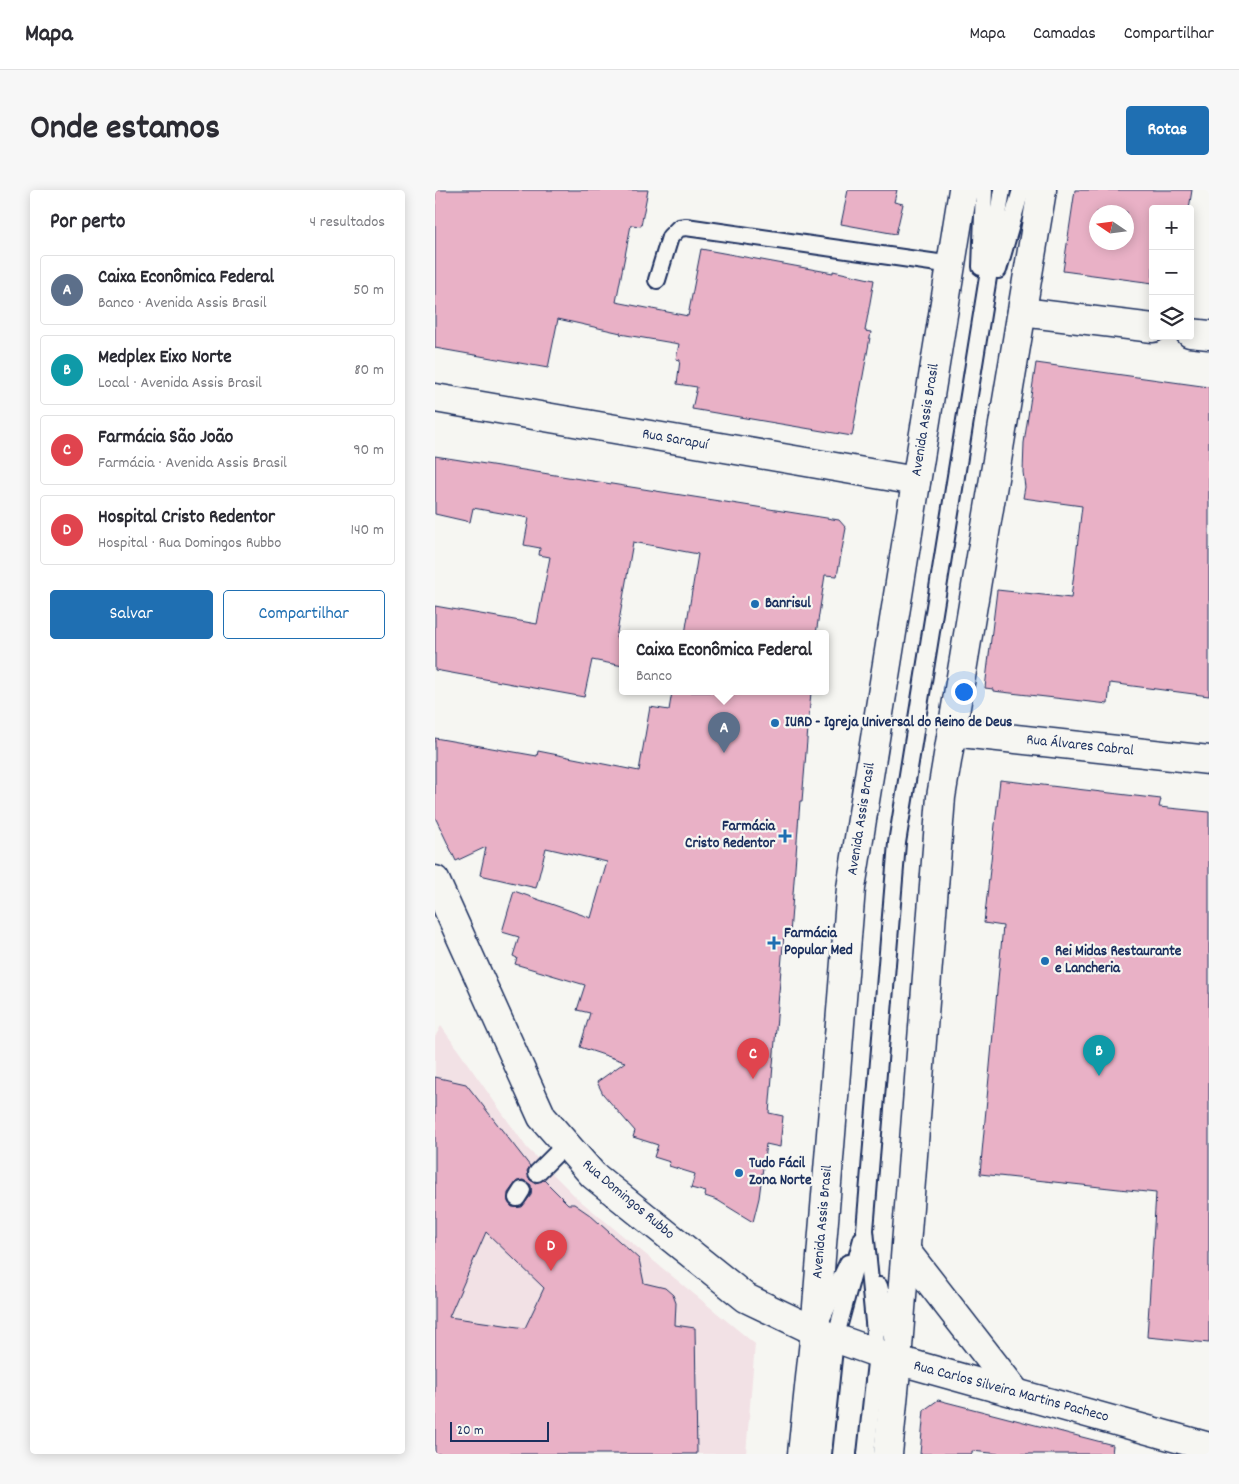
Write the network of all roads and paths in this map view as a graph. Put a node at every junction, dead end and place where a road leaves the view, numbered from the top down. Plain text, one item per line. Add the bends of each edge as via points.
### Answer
1 (963, 190) edge
2 (984, 190) edge
3 (1002, 190) edge
4 (1021, 190) edge
5 (1042, 190) edge
6 (952, 265) junction
7 (657, 280) dead end
8 (1022, 312) junction
9 (1149, 328) edge
10 (1194, 333) edge
11 (1209, 335) edge
12 (977, 344) junction
13 (435, 398) edge
14 (916, 481) junction
15 (952, 732) junction
16 (1209, 760) edge
17 (435, 880) edge
18 (566, 1144) junction
19 (537, 1173) dead end
20 (865, 1230) junction
21 (906, 1251) junction
22 (825, 1335) junction
23 (887, 1357) junction
24 (1017, 1394) junction
25 (1209, 1447) edge
26 (802, 1454) edge
27 (823, 1454) edge
28 (866, 1454) edge
29 (888, 1454) edge

1 - 6 main road, Avenida Assis Brasil
2 - 12 lane
3 - 12 lane
4 - 12 lane
5 - 8 main road
6 - 7 lane via 686,227 679,228 670,237
6 - 14 main road, Avenida Assis Brasil
8 - 9 main road
8 - 15 main road
10 - 11 main road
12 - 20 lane via 897,842
13 - 14 main road, Rua Sarapuí
14 - 22 main road, Avenida Assis Brasil via 851,888
15 - 16 main road, Rua Álvares Cabral
15 - 21 main road via 941,797
17 - 18 main road, Rua Domingos Rubbo via 541,1117
18 - 19 lane
18 - 22 main road, Rua Domingos Rubbo via 593,1174 746,1298
20 - 22 lane
20 - 23 lane
21 - 23 main road
21 - 24 main road
22 - 23 main road, Rua Carlos Silveira Martins Pacheco
22 - 26 main road, Avenida Assis Brasil
22 - 27 lane
23 - 24 main road, Rua Carlos Silveira Martins Pacheco
23 - 28 lane
23 - 29 main road
24 - 25 main road, Rua Carlos Silveira Martins Pacheco

